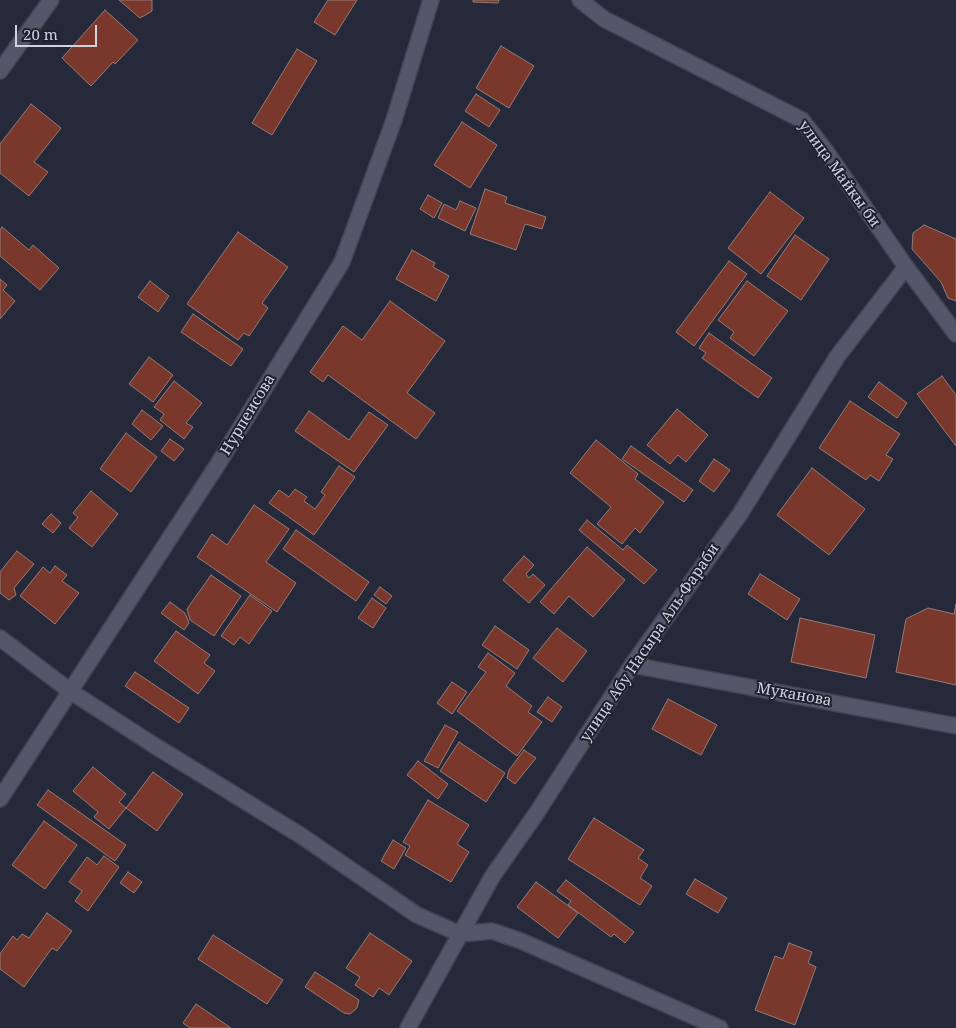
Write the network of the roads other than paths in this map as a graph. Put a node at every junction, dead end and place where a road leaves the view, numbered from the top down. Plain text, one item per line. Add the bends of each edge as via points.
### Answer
1 (51, 0) edge
2 (431, 0) edge
3 (580, 0) edge
4 (0, 71) edge
5 (906, 268) junction
6 (956, 334) edge
7 (0, 638) edge
8 (632, 665) junction
9 (70, 691) junction
10 (956, 726) edge
11 (0, 799) edge
12 (460, 934) junction
13 (408, 1028) edge
14 (720, 1028) edge

1 - 4 street
2 - 9 street, Нурпеисова via 394,120 342,262 218,464
3 - 5 street, улица Майкы би via 604,19 802,120
5 - 6 street, улица Майкы би
5 - 8 street, улица Абу Насыра Аль-Фараби via 838,357 740,514
7 - 9 street
8 - 10 street, Муканова
8 - 12 street, улица Абу Насыра Аль-Фараби via 492,877
9 - 11 street, Нурпеисова
9 - 12 street via 300,835 417,915
12 - 13 street, улица Абу Насыра Аль-Фараби
12 - 14 street via 492,931 522,941

